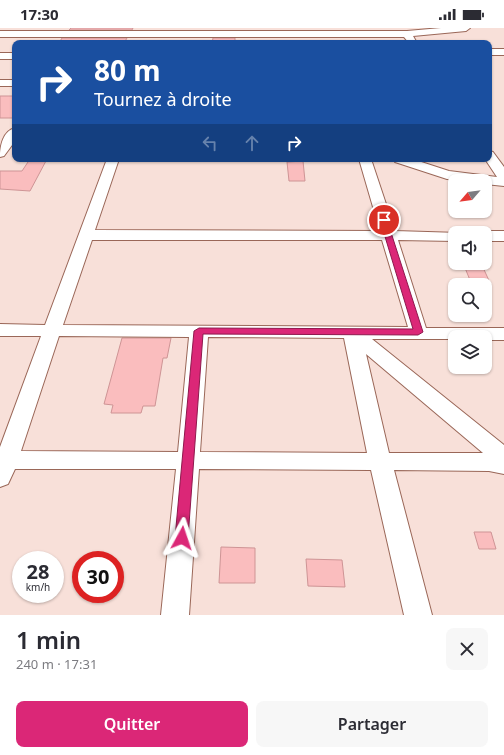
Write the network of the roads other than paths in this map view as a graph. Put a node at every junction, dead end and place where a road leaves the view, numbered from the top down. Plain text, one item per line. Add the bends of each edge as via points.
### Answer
1 (466, 28) edge
2 (0, 34) edge
3 (407, 34) junction
4 (165, 35) edge
5 (331, 35) edge
6 (411, 40) edge
7 (492, 52) edge
8 (504, 52) edge
9 (0, 56) edge
10 (12, 56) edge
11 (0, 83) edge
12 (12, 83) edge
13 (0, 132) edge
14 (12, 132) edge
15 (12, 136) edge
16 (0, 152) edge
17 (492, 158) edge
18 (492, 160) edge
19 (112, 162) edge
20 (366, 162) edge
21 (408, 162) edge
22 (504, 163) edge
23 (504, 176) edge
24 (504, 182) edge
25 (86, 235) junction
26 (388, 235) junction
27 (448, 236) edge
28 (492, 236) edge
29 (504, 236) edge
30 (0, 330) edge
31 (52, 330) junction
32 (199, 331) junction
33 (352, 332) junction
34 (418, 332) junction
35 (504, 334) edge
36 (504, 457) edge
37 (188, 461) junction
38 (380, 462) junction
39 (504, 465) edge
40 (2, 466) edge
41 (175, 615) edge
42 (418, 615) edge

1 - 3 street
2 - 4 street
3 - 5 street
3 - 6 street
4 - 5 street
7 - 8 street
9 - 10 street
11 - 12 street
13 - 14 street
15 - 16 street
17 - 22 street
18 - 23 street
19 - 25 street
20 - 26 street
21 - 24 street via 447,175
25 - 26 street
25 - 31 street
26 - 27 street
26 - 34 street
28 - 29 street
30 - 31 street
31 - 32 street
31 - 40 street
32 - 33 street
32 - 37 street
33 - 34 street
33 - 36 street
33 - 38 street
34 - 35 street
37 - 38 street
37 - 40 street
37 - 41 street
38 - 39 street via 489,462
38 - 42 street

